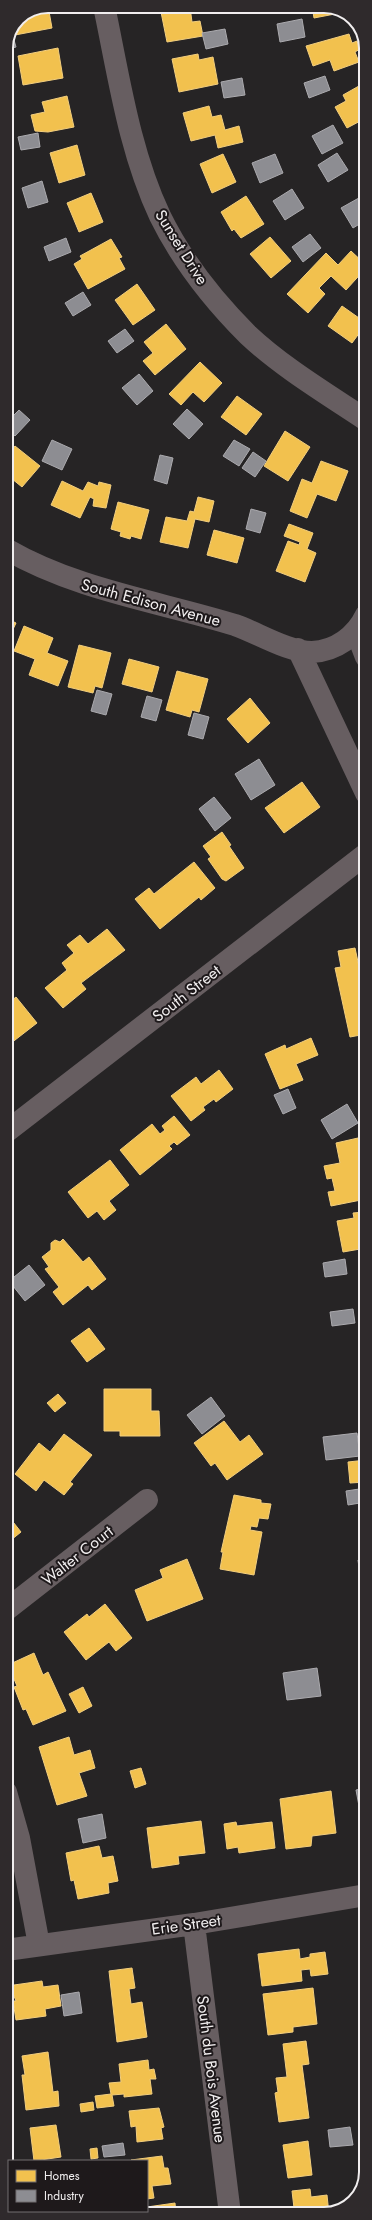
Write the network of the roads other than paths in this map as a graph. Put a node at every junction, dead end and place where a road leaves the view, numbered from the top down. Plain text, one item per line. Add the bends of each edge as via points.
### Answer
1 (106, 13) edge
2 (359, 415) edge
3 (13, 553) edge
4 (359, 625) edge
5 (298, 649) junction
6 (359, 779) edge
7 (359, 859) edge
8 (13, 1127) edge
9 (147, 1500) dead end
10 (13, 1605) edge
11 (13, 1817) edge
12 (359, 1896) edge
13 (194, 1924) junction
14 (39, 1945) junction
15 (13, 1949) edge
16 (229, 2207) edge

1 - 2 street, Sunset Drive via 135,147 150,191 172,237 213,295 249,335 284,363
3 - 5 street, South Edison Avenue via 78,582 235,626
4 - 5 street, South Edison Avenue via 344,642 330,648 311,652
5 - 6 street
7 - 8 street, South Street
9 - 10 street, Walter Court
11 - 14 street
12 - 13 street, Erie Street
13 - 14 street, Erie Street
13 - 16 street, South du Bois Avenue
14 - 15 street, Erie Street

